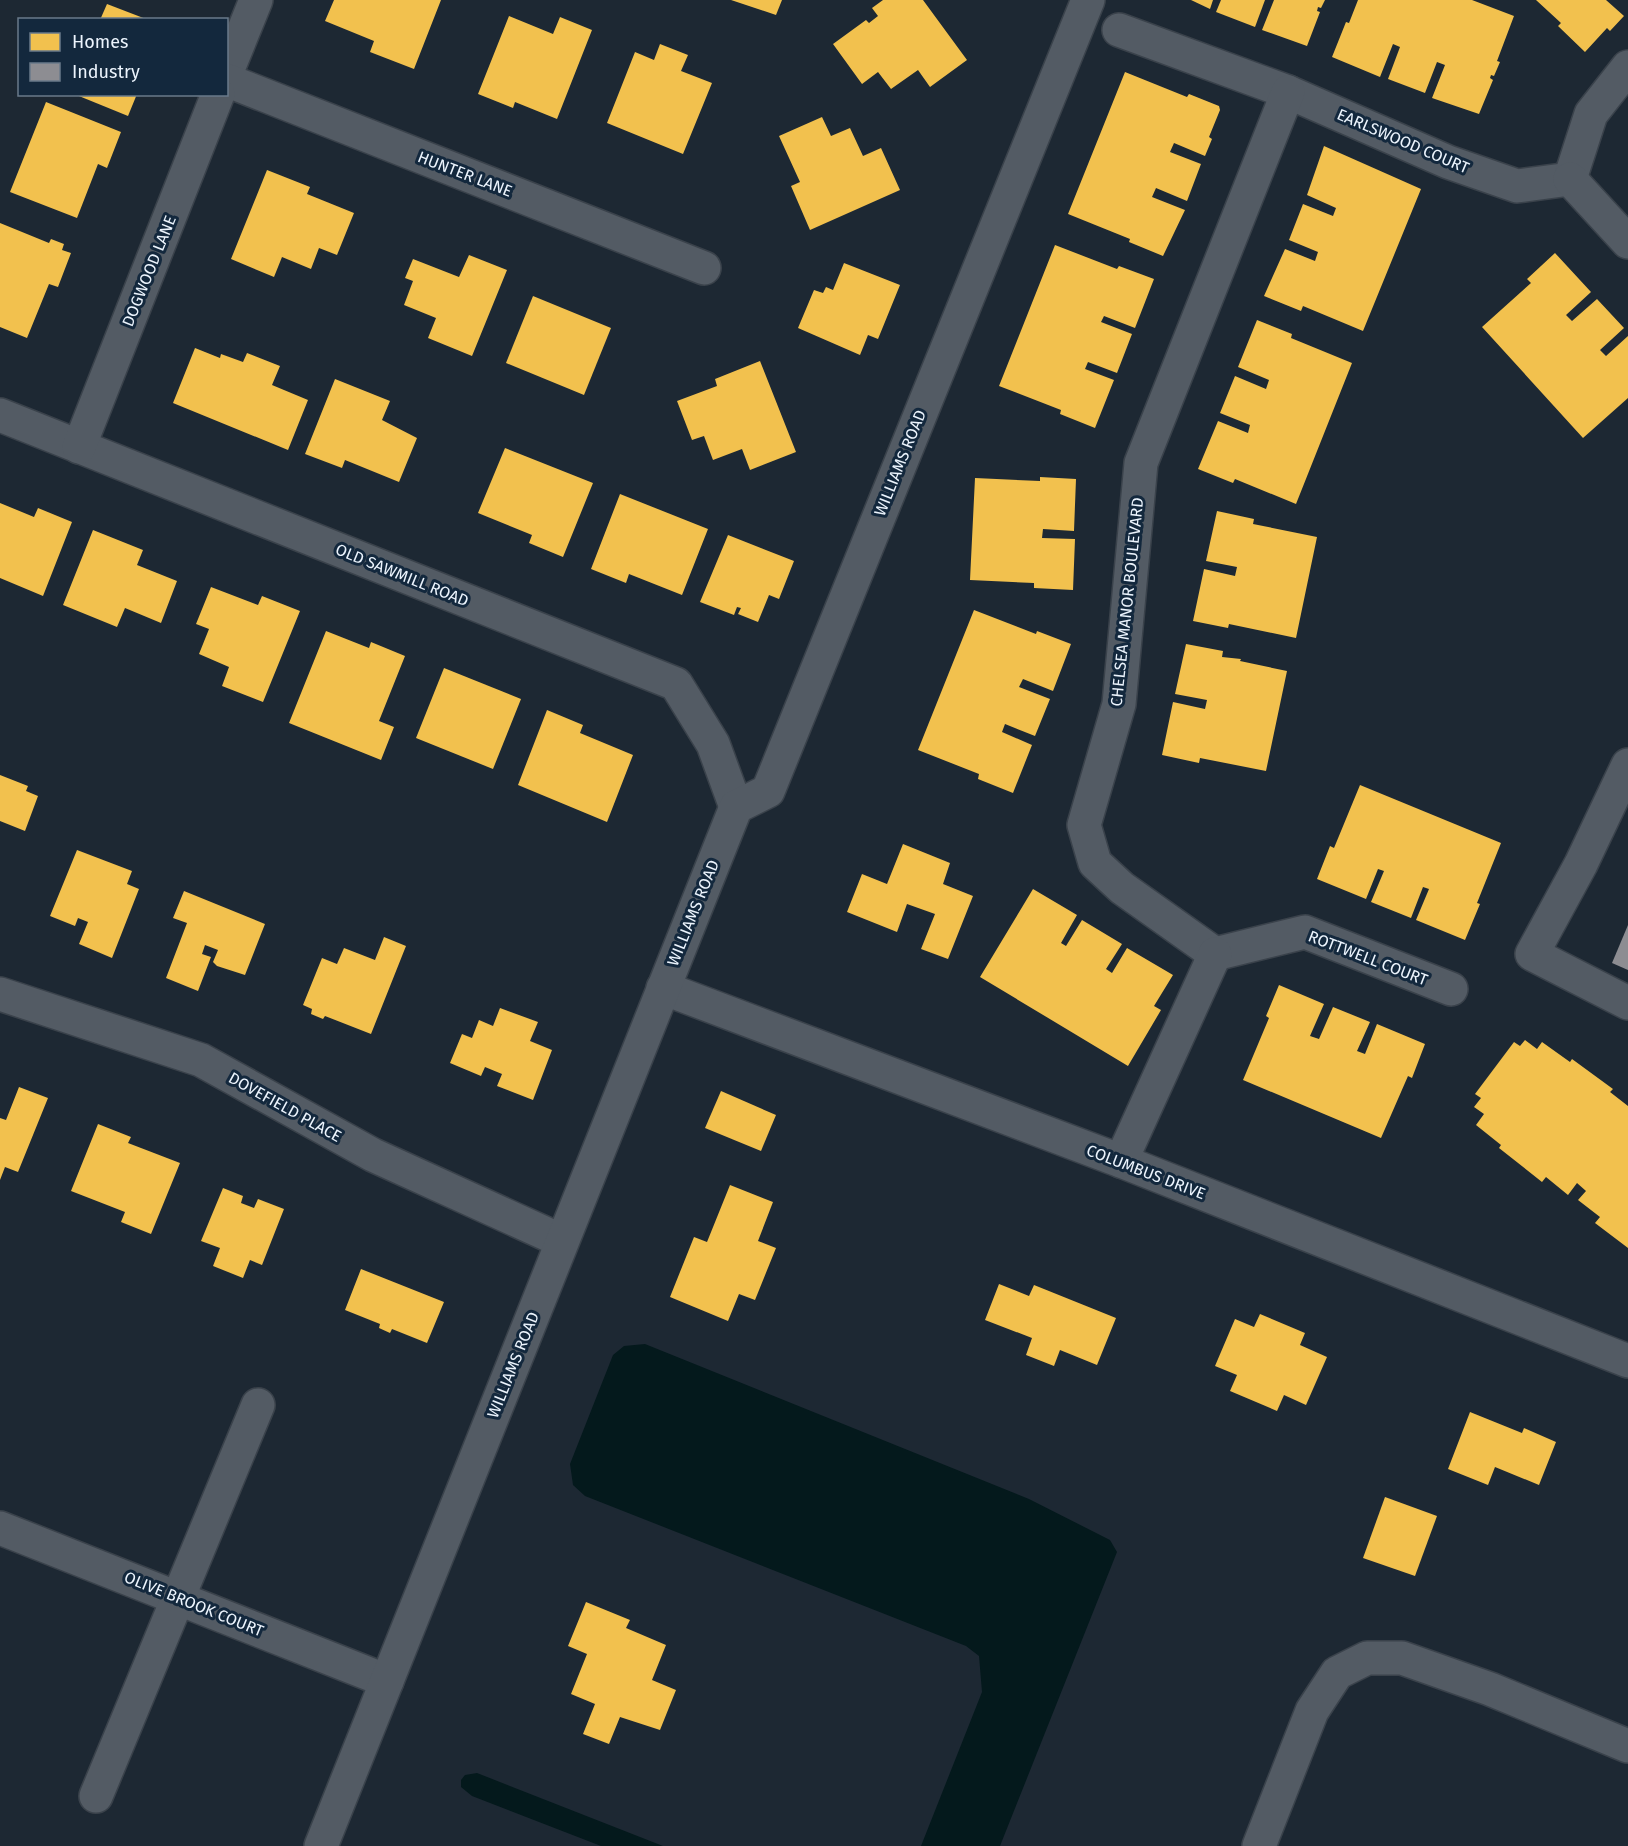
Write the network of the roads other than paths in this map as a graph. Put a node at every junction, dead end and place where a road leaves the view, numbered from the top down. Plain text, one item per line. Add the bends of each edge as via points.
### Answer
1 (256, 0) edge
2 (1088, 0) edge
3 (1119, 30) dead end
4 (1628, 67) edge
5 (228, 69) edge
6 (228, 81) edge
7 (1288, 92) junction
8 (217, 96) edge
9 (1570, 179) junction
10 (1628, 242) edge
11 (704, 268) dead end
12 (0, 415) edge
13 (79, 447) junction
14 (1628, 765) edge
15 (736, 807) junction
16 (1215, 954) junction
17 (663, 988) junction
18 (1450, 989) dead end
19 (0, 994) edge
20 (1628, 1003) edge
21 (1120, 1161) junction
22 (562, 1241) junction
23 (1628, 1361) edge
24 (258, 1405) dead end
25 (0, 1528) edge
26 (178, 1598) junction
27 (387, 1681) junction
28 (1628, 1746) edge
29 (96, 1796) dead end
30 (321, 1846) edge
31 (1259, 1846) edge

1 - 5 street
2 - 15 street, WILLIAMS ROAD via 768,791
3 - 7 street, EARLSWOOD COURT
4 - 9 street via 1591,114
6 - 11 street, HUNTER LANE
7 - 9 street, EARLSWOOD COURT via 1448,162 1517,186
7 - 16 street, CHELSEA MANOR BOULEVARD via 1141,463 1119,704 1084,825 1095,863 1122,888
8 - 13 street, DOGWOOD LANE
9 - 10 street
12 - 13 street, OLD SAWMILL ROAD
13 - 15 street, OLD SAWMILL ROAD via 676,684 713,744
14 - 20 street via 1532,954
15 - 17 street, WILLIAMS ROAD
16 - 18 street, ROTTWELL COURT via 1305,932
16 - 21 street
17 - 21 street, COLUMBUS DRIVE
17 - 22 street, WILLIAMS ROAD
19 - 22 street, DOVEFIELD PLACE via 201,1060 373,1155
21 - 23 street, COLUMBUS DRIVE
22 - 27 street, WILLIAMS ROAD
24 - 26 street
25 - 26 street, OLIVE BROOK COURT
26 - 27 street, OLIVE BROOK COURT
26 - 29 street
27 - 30 street, WILLIAMS ROAD
28 - 31 street via 1490,1689 1402,1659 1367,1658 1337,1673 1312,1711

